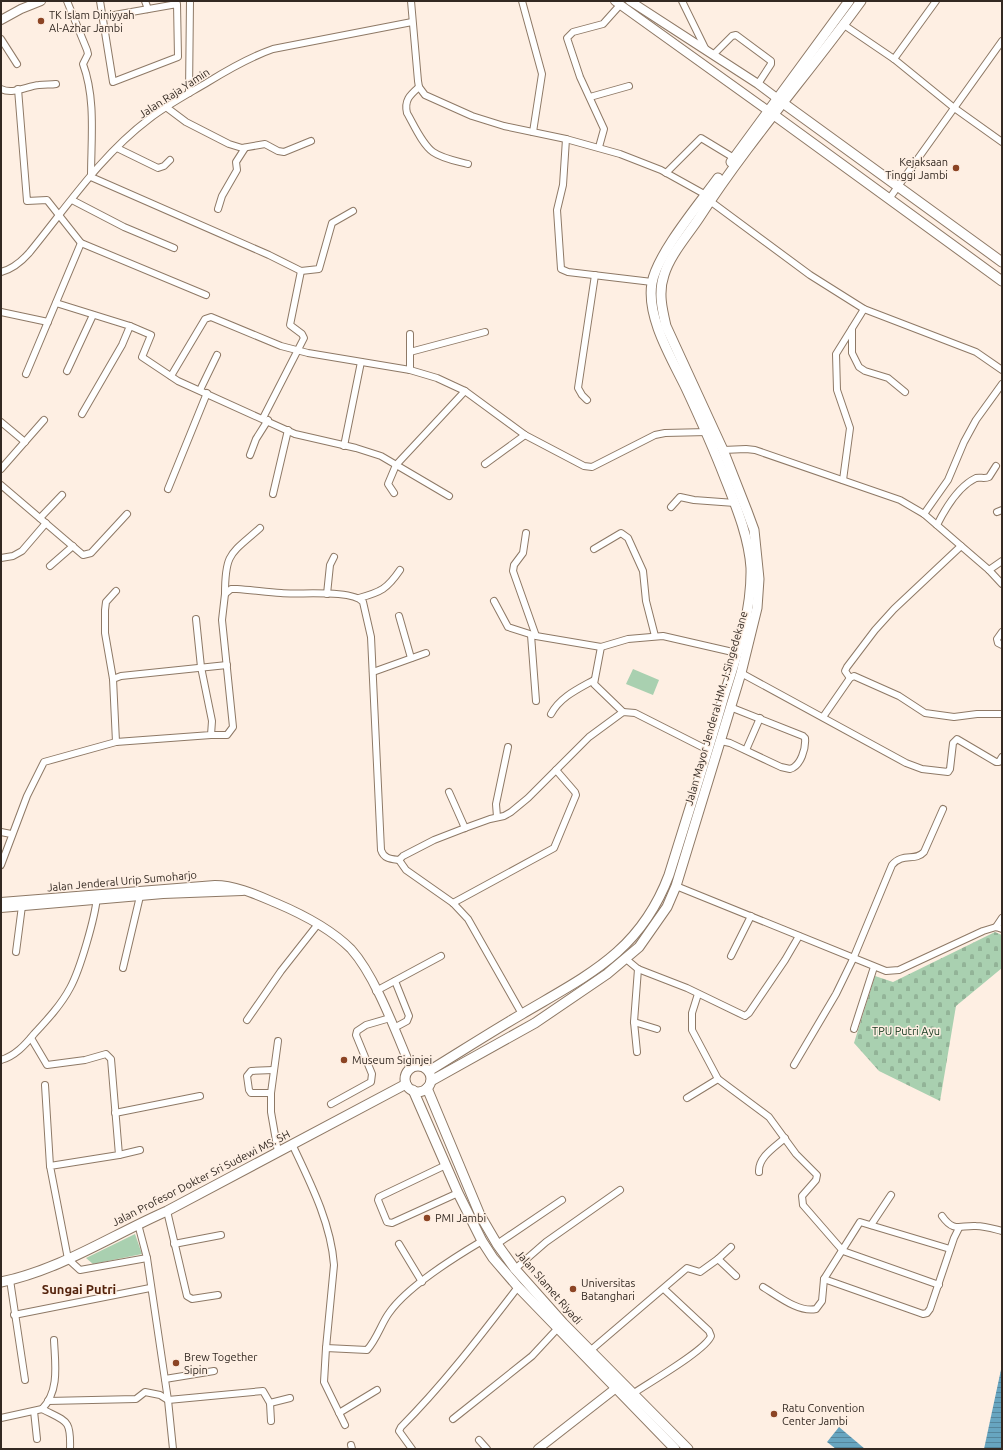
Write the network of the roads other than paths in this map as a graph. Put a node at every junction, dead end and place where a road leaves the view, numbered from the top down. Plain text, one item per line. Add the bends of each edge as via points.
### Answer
1 (41, 1) edge
2 (67, 1) edge
3 (100, 1) edge
4 (145, 1) edge
5 (190, 1) edge
6 (411, 1) edge
7 (522, 1) edge
8 (630, 1) edge
9 (682, 1) edge
10 (849, 1) edge
11 (861, 1) edge
12 (936, 1) edge
13 (617, 3) edge
14 (148, 9) junction
15 (103, 17) junction
16 (1, 20) edge
17 (412, 22) junction
18 (844, 25) junction
19 (1, 39) edge
20 (1002, 42) edge
21 (710, 53) junction
22 (894, 59) junction
23 (17, 64) dead end
24 (56, 84) dead end
25 (758, 84) junction
26 (629, 86) dead end
27 (419, 87) junction
28 (1, 89) edge
29 (18, 89) junction
30 (189, 93) junction
31 (590, 97) junction
32 (780, 100) junction
33 (953, 107) junction
34 (166, 108) junction
35 (771, 112) junction
36 (533, 132) junction
37 (566, 139) junction
38 (311, 141) dead end
39 (1002, 142) edge
40 (599, 147) junction
41 (117, 148) junction
42 (245, 148) junction
43 (734, 158) junction
44 (170, 160) dead end
45 (468, 164) dead end
46 (666, 173) junction
47 (90, 177) junction
48 (898, 186) junction
49 (708, 198) junction
50 (889, 199) junction
51 (72, 200) junction
52 (218, 209) dead end
53 (353, 211) dead end
54 (59, 216) junction
55 (81, 243) junction
56 (174, 248) dead end
57 (1002, 262) edge
58 (301, 271) junction
59 (1, 272) edge
60 (595, 275) junction
61 (1002, 281) edge
62 (652, 282) junction
63 (206, 295) dead end
64 (56, 303) junction
65 (864, 310) junction
66 (1, 312) edge
67 (93, 315) junction
68 (48, 322) junction
69 (130, 326) junction
70 (852, 327) junction
71 (484, 332) dead end
72 (410, 334) dead end
73 (298, 351) junction
74 (410, 352) junction
75 (217, 355) dead end
76 (362, 362) junction
77 (410, 370) junction
78 (1002, 370) edge
79 (67, 371) dead end
80 (26, 374) dead end
81 (171, 376) junction
82 (1002, 384) edge
83 (200, 390) junction
84 (465, 391) junction
85 (905, 392) dead end
86 (207, 393) junction
87 (587, 400) dead end
88 (82, 414) dead end
89 (266, 419) junction
90 (44, 420) dead end
91 (1, 422) edge
92 (288, 430) junction
93 (707, 432) junction
94 (525, 435) junction
95 (25, 442) junction
96 (344, 446) junction
97 (723, 450) junction
98 (250, 455) dead end
99 (485, 464) dead end
100 (396, 465) junction
101 (996, 466) dead end
102 (1, 469) edge
103 (843, 480) junction
104 (1, 485) edge
105 (168, 489) dead end
106 (273, 494) dead end
107 (394, 494) dead end
108 (62, 495) dead end
109 (449, 496) dead end
110 (735, 503) junction
111 (671, 507) dead end
112 (127, 514) dead end
113 (924, 514) junction
114 (40, 518) junction
115 (46, 523) junction
116 (936, 524) junction
117 (260, 528) dead end
118 (526, 533) dead end
119 (73, 546) junction
120 (961, 546) junction
121 (594, 548) dead end
122 (334, 557) dead end
123 (1, 558) edge
124 (1002, 561) edge
125 (50, 566) dead end
126 (400, 570) dead end
127 (989, 570) junction
128 (1002, 584) edge
129 (116, 591) dead end
130 (225, 594) junction
131 (327, 594) junction
132 (359, 598) junction
133 (494, 600) dead end
134 (399, 616) dead end
135 (196, 619) dead end
136 (1002, 632) edge
137 (534, 635) junction
138 (655, 636) junction
139 (1002, 645) edge
140 (602, 647) junction
141 (426, 653) dead end
142 (737, 653) junction
143 (411, 658) junction
144 (227, 665) junction
145 (201, 667) junction
146 (373, 672) junction
147 (741, 672) junction
148 (850, 678) junction
149 (113, 679) junction
150 (594, 680) junction
151 (536, 701) dead end
152 (730, 707) junction
153 (623, 712) junction
154 (551, 714) dead end
155 (1002, 714) edge
156 (823, 717) junction
157 (760, 718) junction
158 (212, 735) junction
159 (721, 741) junction
160 (116, 742) junction
161 (508, 747) dead end
162 (708, 750) junction
163 (746, 750) junction
164 (1002, 757) edge
165 (556, 770) junction
166 (449, 792) dead end
167 (694, 796) junction
168 (703, 800) junction
169 (943, 809) dead end
170 (689, 812) junction
171 (698, 815) junction
172 (497, 817) junction
173 (464, 828) junction
174 (1, 832) edge
175 (11, 834) junction
176 (399, 860) junction
177 (1, 865) edge
178 (676, 886) junction
179 (141, 893) junction
180 (97, 897) junction
181 (1, 902) edge
182 (453, 903) junction
183 (22, 906) junction
184 (1, 908) edge
185 (750, 916) junction
186 (1002, 918) edge
187 (318, 924) junction
188 (999, 928) edge
189 (799, 936) junction
190 (16, 952) dead end
191 (441, 956) dead end
192 (731, 956) dead end
193 (626, 959) junction
194 (853, 959) junction
195 (874, 967) junction
196 (124, 968) dead end
197 (638, 969) junction
198 (395, 981) junction
199 (376, 991) junction
200 (698, 994) junction
201 (522, 1014) junction
202 (390, 1018) junction
203 (246, 1020) dead end
204 (634, 1022) junction
205 (394, 1028) junction
206 (657, 1029) dead end
207 (854, 1029) dead end
208 (31, 1038) junction
209 (278, 1041) dead end
210 (638, 1052) dead end
211 (1, 1060) edge
212 (794, 1065) dead end
213 (411, 1068) junction
214 (273, 1070) junction
215 (429, 1071) junction
216 (718, 1079) junction
217 (429, 1084) junction
218 (45, 1085) dead end
219 (409, 1087) junction
220 (271, 1093) junction
221 (200, 1096) dead end
222 (687, 1098) dead end
223 (331, 1104) dead end
224 (115, 1113) junction
225 (785, 1138) junction
226 (292, 1144) junction
227 (140, 1150) dead end
228 (278, 1152) junction
229 (119, 1154) junction
230 (446, 1165) junction
231 (50, 1166) junction
232 (759, 1172) dead end
233 (620, 1190) dead end
234 (458, 1193) junction
235 (891, 1195) dead end
236 (562, 1200) dead end
237 (167, 1211) junction
238 (480, 1215) junction
239 (942, 1216) dead end
240 (470, 1218) junction
241 (138, 1224) junction
242 (871, 1224) junction
243 (959, 1228) junction
244 (1002, 1231) edge
245 (221, 1235) dead end
246 (482, 1241) junction
247 (174, 1244) junction
248 (399, 1244) dead end
249 (497, 1244) junction
250 (731, 1247) dead end
251 (950, 1249) junction
252 (843, 1251) junction
253 (147, 1258) junction
254 (68, 1259) junction
255 (718, 1259) junction
256 (515, 1269) junction
257 (736, 1276) dead end
258 (824, 1279) junction
259 (5, 1281) edge
260 (422, 1282) junction
261 (939, 1285) junction
262 (518, 1287) junction
263 (764, 1287) dead end
264 (150, 1288) junction
265 (664, 1289) junction
266 (218, 1294) dead end
267 (14, 1315) junction
268 (558, 1328) junction
269 (54, 1340) dead end
270 (326, 1348) junction
271 (591, 1350) junction
272 (214, 1371) dead end
273 (165, 1379) junction
274 (25, 1380) dead end
275 (616, 1388) junction
276 (377, 1390) dead end
277 (634, 1393) junction
278 (290, 1398) dead end
279 (168, 1400) junction
280 (48, 1401) junction
281 (270, 1403) junction
282 (42, 1409) junction
283 (34, 1411) junction
284 (339, 1413) junction
285 (1, 1418) edge
286 (453, 1419) dead end
287 (271, 1421) dead end
288 (345, 1425) dead end
289 (37, 1439) dead end
290 (479, 1440) dead end
291 (70, 1449) edge
292 (173, 1449) edge
293 (412, 1449) edge
294 (488, 1449) edge
295 (538, 1449) edge
296 (675, 1449) edge
297 (688, 1449) edge

1 - 16 street
2 - 47 street via 88,54 83,64 89,84 91,105
3 - 15 street
4 - 14 street
5 - 30 street
6 - 17 street
7 - 36 street via 542,74
8 - 21 street
9 - 21 street
10 - 32 main road
11 - 18 main road
12 - 22 street
13 - 31 street via 603,24 573,32 568,36 580,77
13 - 35 street
14 - 15 street
14 - 15 street via 177,4 178,57 114,82
17 - 27 street
17 - 30 street, Jalan Raja Yamin via 253,56
18 - 22 street
18 - 32 main road
19 - 23 street
20 - 33 street
21 - 25 street
21 - 25 street via 736,35 771,61
22 - 33 street
24 - 29 street
25 - 32 street
26 - 31 street
27 - 36 street via 428,97 472,116
27 - 45 street via 407,100 407,114 433,152
28 - 29 street via 12,92
29 - 54 street via 26,200 46,200
30 - 34 street, Jalan Raja Yamin
31 - 40 street via 604,129
32 - 35 main road, Jalan Mayor Jenderal HM. J.Singedekane
32 - 48 main road
33 - 39 street
33 - 48 street
34 - 41 street, Jalan Raja Yamin via 148,120
34 - 42 street via 229,144
35 - 43 main road, Jalan Mayor Jenderal HM. J.Singedekane
35 - 49 main road, Jalan Mayor Jenderal HM. J.Singedekane
35 - 50 main road
36 - 37 street
37 - 40 street
37 - 60 street via 563,184 557,210 561,269
38 - 42 street via 284,152 264,144
40 - 46 street
41 - 44 street via 158,168
41 - 47 street, Jalan Raja Yamin
42 - 52 street via 236,162 237,170 222,196
43 - 46 street via 701,138
43 - 49 main road, Jalan Mayor Jenderal HM. J.Singedekane
46 - 49 street
47 - 51 street, Jalan Raja Yamin
47 - 58 street
48 - 50 street
48 - 57 main road
49 - 62 main road, Jalan Mayor Jenderal HM. J.Singedekane via 674,240
49 - 65 street via 810,275
49 - 97 main road, Jalan Mayor Jenderal HM. J.Singedekane via 664,273 661,290 662,311 666,326
50 - 61 main road
51 - 54 street, Jalan Raja Yamin
51 - 56 street via 124,227
53 - 58 street via 332,223 318,269
54 - 55 street
54 - 59 street, Jalan Raja Yamin via 20,262
55 - 63 street
55 - 64 street
58 - 73 street via 290,324 304,336
60 - 62 street
60 - 87 street via 578,388
62 - 93 main road, Jalan Mayor Jenderal HM. J.Singedekane via 652,296 660,334
64 - 67 street
64 - 68 street
65 - 70 street
65 - 78 street via 976,352
66 - 68 street
67 - 69 street
67 - 79 street
68 - 80 street
69 - 81 street via 151,335 142,358
69 - 88 street via 122,345
70 - 85 street via 852,353 859,367 888,378
70 - 103 street via 836,354 837,390 850,428
71 - 74 street
72 - 74 street
73 - 76 street
73 - 81 street via 209,317 204,321
73 - 89 street
74 - 77 street
75 - 83 street
76 - 77 street
76 - 96 street
77 - 84 street via 437,378
81 - 83 street
82 - 113 street via 973,425 948,480
83 - 86 street
84 - 94 street
84 - 100 street
86 - 89 street
86 - 105 street
89 - 92 street
89 - 98 street
90 - 95 street
91 - 95 street
92 - 96 street
92 - 106 street
93 - 94 street via 655,435 592,467 578,463
93 - 110 main road, Jalan Mayor Jenderal HM. J.Singedekane
94 - 99 street
95 - 102 street
96 - 100 street via 381,456
97 - 103 street via 755,450
97 - 147 main road, Jalan Mayor Jenderal HM. J.Singedekane via 754,530 757,550 759,594
100 - 107 street via 388,484
100 - 109 street
101 - 116 street via 989,477 978,477 960,492
103 - 113 street via 900,500
104 - 114 street
108 - 114 street
110 - 111 street via 680,497
110 - 142 main road, Jalan Mayor Jenderal HM. J.Singedekane via 751,565 748,606
112 - 119 street via 87,555 83,555
113 - 116 street
114 - 115 street
115 - 119 street
115 - 123 street via 22,551
116 - 120 street
117 - 130 street via 230,556 225,576
118 - 137 street via 523,553 512,570
119 - 125 street
120 - 127 street
120 - 148 street via 875,630 846,669 846,674
121 - 138 street via 621,533 628,538 643,572 646,600
122 - 131 street via 330,566
124 - 127 street
126 - 132 street via 384,590
127 - 128 street
129 - 149 street via 106,602 105,610 105,633
130 - 131 street via 234,589
130 - 144 street via 222,620
131 - 132 street
132 - 146 street via 363,602 370,631
133 - 137 street via 508,627
134 - 143 street
135 - 145 street
136 - 139 street via 997,639
137 - 140 street
137 - 151 street
138 - 140 street via 628,639
138 - 142 street via 671,637
140 - 150 street
141 - 143 street
142 - 162 main road, Jalan Mayor Jenderal HM. J.Singedekane
143 - 146 street
144 - 145 street
144 - 158 street via 233,727 227,734
145 - 149 street
145 - 158 street via 212,721
146 - 176 street via 382,850 385,857
147 - 152 main road, Jalan Mayor Jenderal HM. J.Singedekane
147 - 156 street
148 - 155 street via 858,677 899,696 925,713 954,716
148 - 156 street
149 - 160 street
150 - 153 street via 596,687
150 - 154 street via 566,696 555,706
152 - 157 street
152 - 159 main road, Jalan Mayor Jenderal HM. J.Singedekane
153 - 162 street via 635,713
153 - 165 street via 589,737
156 - 164 street via 906,763 922,769 948,772 953,743 957,738 996,762
157 - 163 street
157 - 163 street via 805,738 799,763 790,769 781,767
158 - 160 street
159 - 163 street
159 - 168 main road, Jalan Mayor Jenderal HM. J.Singedekane
160 - 175 street via 44,762
161 - 172 street via 496,804
162 - 167 main road, Jalan Mayor Jenderal HM. J.Singedekane
165 - 172 street via 517,808
165 - 182 street via 576,795 554,848
166 - 173 street
167 - 168 main road
167 - 170 main road, Jalan Mayor Jenderal HM. J.Singedekane
168 - 171 main road, Jalan Mayor Jenderal HM. J.Singedekane
169 - 194 street via 924,852 918,856 900,858 892,865
170 - 171 main road
170 - 201 main road, Jalan Mayor Jenderal HM. J.Singedekane via 662,893 639,930 605,964
171 - 178 main road, Jalan Mayor Jenderal HM. J.Singedekane
172 - 173 street
173 - 176 street via 434,840
174 - 175 street
175 - 177 street
176 - 182 street via 406,870
178 - 185 street
178 - 193 main road, Jalan Mayor Jenderal HM. J.Singedekane via 655,926
179 - 180 street, Jalan Jenderal Urip Sumoharjo
179 - 187 street, Jalan Jenderal Urip Sumoharjo via 225,885 278,904
179 - 196 street
180 - 181 street, Jalan Jenderal Urip Sumoharjo
180 - 183 street, Jalan Jenderal Urip Sumoharjo
180 - 208 street via 87,941 70,989
182 - 201 street via 472,924
183 - 184 street, Jalan Jenderal Urip Sumoharjo
183 - 190 street
185 - 189 street
185 - 192 street
186 - 188 street
187 - 199 street, Jalan Jenderal Urip Sumoharjo via 344,943 361,961
187 - 203 street
188 - 195 street via 983,931 892,972
189 - 194 street
189 - 200 street via 786,960 747,1015
191 - 198 street
193 - 197 street
193 - 217 main road, Jalan Mayor Jenderal HM. J.Singedekane via 548,1014
194 - 195 street
194 - 212 street via 836,994
195 - 207 street
197 - 200 street
197 - 204 street
198 - 199 street
198 - 205 street via 409,1016 407,1021
199 - 202 street, Jalan Jenderal Urip Sumoharjo
200 - 216 street via 692,1014 692,1030
201 - 215 main road, Jalan Mayor Jenderal HM. J.Singedekane
202 - 205 street, Jalan Jenderal Urip Sumoharjo
202 - 223 street via 366,1025 357,1033 372,1074 371,1082
204 - 206 street
204 - 210 street
205 - 213 street, Jalan Jenderal Urip Sumoharjo
208 - 211 street via 14,1054
208 - 224 street via 47,1065 85,1060 106,1054 111,1059
209 - 214 street
213 - 215 main road via 421,1066
213 - 219 main road via 406,1074
214 - 220 street
214 - 220 street via 251,1071 247,1076 251,1093
215 - 217 main road
216 - 222 street
216 - 225 street via 769,1117
217 - 219 main road via 420,1091
217 - 238 main road, Jalan Slamet Riyadi
218 - 231 street
219 - 226 main road, Jalan Profesor Dokter Sri Sudewi MS. SH
219 - 230 main road, Jalan Slamet Riyadi
220 - 228 street via 271,1112
221 - 224 street
224 - 229 street
225 - 232 street via 762,1159
225 - 252 street via 796,1154 817,1175 816,1180 802,1196 802,1203
226 - 228 main road, Jalan Profesor Dokter Sri Sudewi MS. SH
226 - 270 street via 314,1192 333,1253
227 - 229 street
228 - 237 main road, Jalan Profesor Dokter Sri Sudewi MS. SH
229 - 231 street
230 - 234 main road, Jalan Slamet Riyadi
230 - 234 street via 380,1196 378,1199 387,1222 392,1223
231 - 254 street
233 - 256 street via 546,1242
234 - 240 main road, Jalan Slamet Riyadi
235 - 242 street
236 - 249 street
237 - 241 main road, Jalan Profesor Dokter Sri Sudewi MS. SH
237 - 247 street
238 - 240 main road
238 - 249 main road, Jalan Slamet Riyadi
239 - 243 street via 948,1224
240 - 246 main road, Jalan Slamet Riyadi
241 - 253 street
241 - 254 main road, Jalan Profesor Dokter Sri Sudewi MS. SH
242 - 251 street
242 - 252 street via 859,1223
243 - 244 street via 976,1226
243 - 251 street
245 - 247 street
246 - 260 street
246 - 262 main road, Jalan Slamet Riyadi
247 - 266 street via 187,1296 192,1299
248 - 260 street
249 - 256 main road, Jalan Slamet Riyadi
250 - 255 street
251 - 261 street
252 - 258 street
252 - 261 street
253 - 254 street via 80,1270
253 - 264 street
254 - 259 main road, Jalan Profesor Dokter Sri Sudewi MS. SH
255 - 257 street
255 - 265 street via 700,1272 687,1268
256 - 271 main road, Jalan Slamet Riyadi
258 - 261 street via 923,1314 930,1309
258 - 263 street via 820,1306 809,1311
259 - 267 street
260 - 270 street via 389,1313 367,1350
262 - 268 main road, Jalan Slamet Riyadi
262 - 293 street via 423,1405 399,1429
264 - 267 street
264 - 273 street
265 - 271 street
265 - 277 street via 709,1331 711,1336 709,1341 689,1358
267 - 274 street
268 - 275 main road, Jalan Slamet Riyadi
268 - 286 street via 532,1356
269 - 280 street via 54,1383
270 - 284 street via 324,1380
271 - 277 main road, Jalan Slamet Riyadi
272 - 273 street
273 - 279 street
275 - 295 street
275 - 296 main road, Jalan Slamet Riyadi
276 - 284 street
277 - 297 main road, Jalan Slamet Riyadi
278 - 281 street
279 - 280 street via 145,1392 136,1399
279 - 281 street via 263,1391
279 - 292 street
280 - 282 street
281 - 287 street
282 - 283 street
282 - 291 street via 65,1420 69,1425
283 - 285 street
283 - 289 street
284 - 288 street
290 - 294 street

